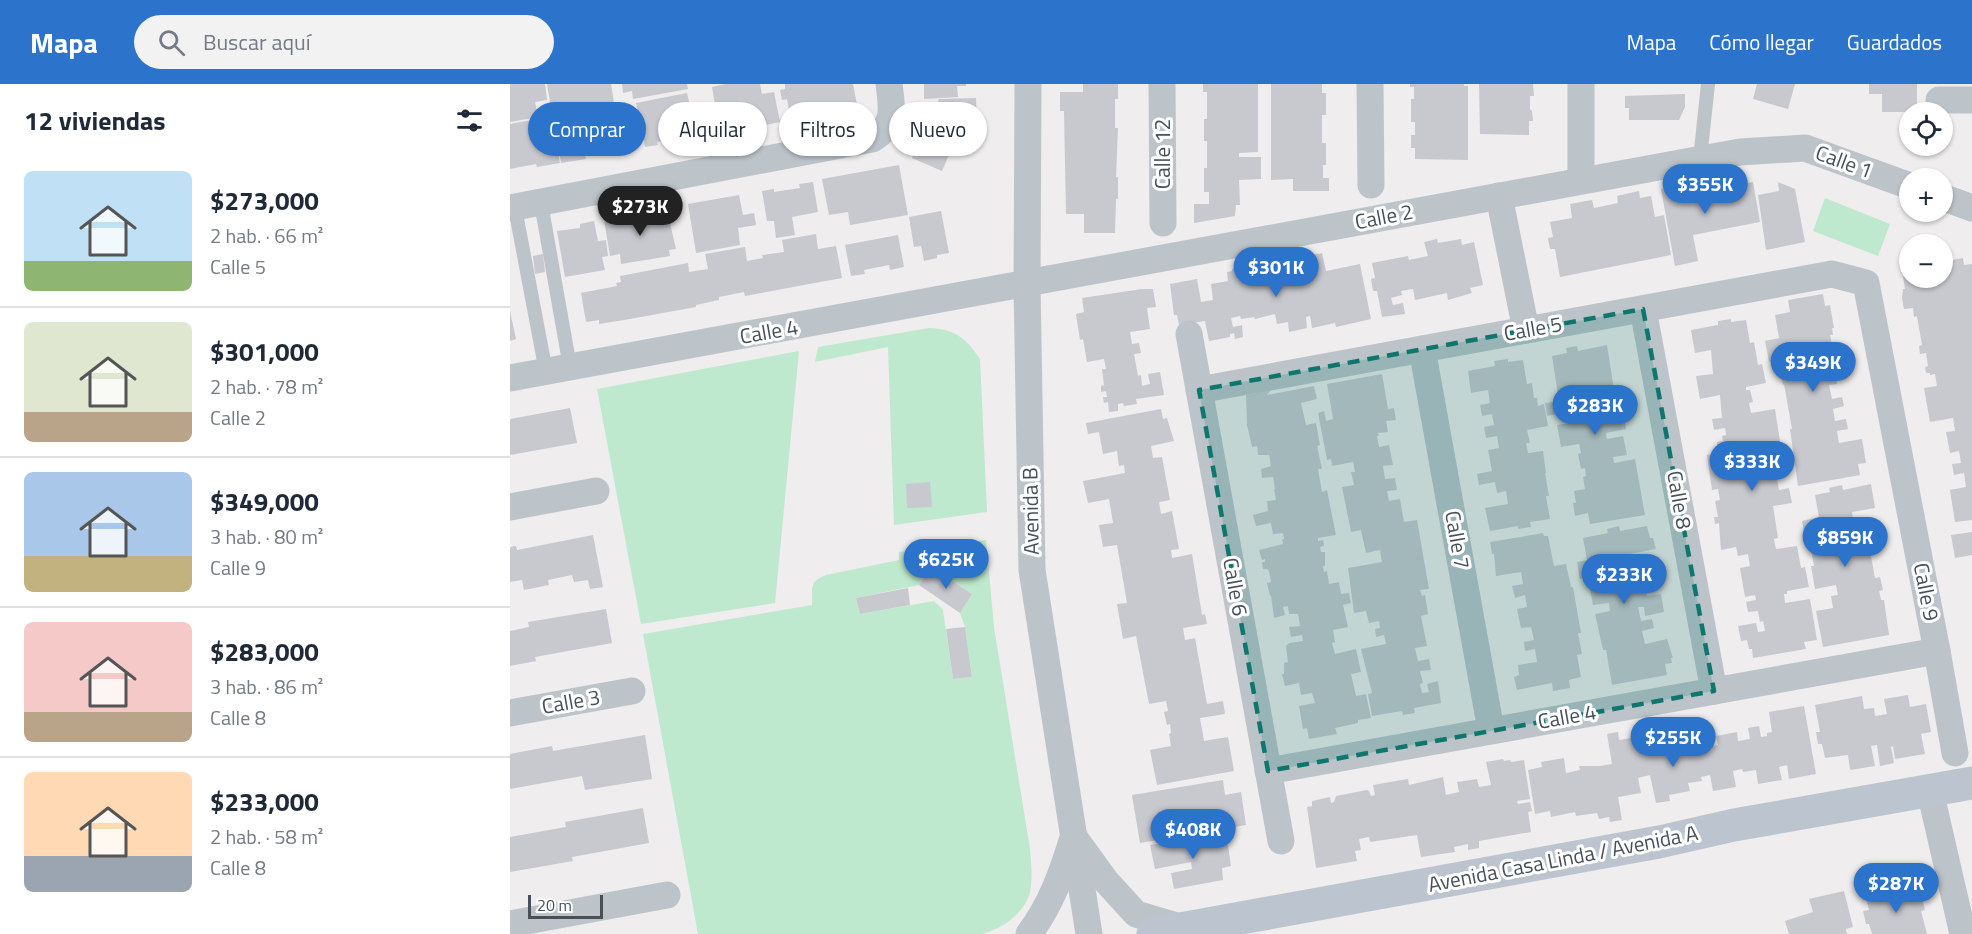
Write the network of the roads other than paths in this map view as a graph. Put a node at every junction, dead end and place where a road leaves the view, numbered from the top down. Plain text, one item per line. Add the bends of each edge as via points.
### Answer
1 (889, 84) edge
2 (1028, 84) edge
3 (1162, 84) edge
4 (1370, 84) edge
5 (1581, 84) edge
6 (1708, 84) edge
7 (1939, 100) dead end
8 (1972, 100) edge
9 (1740, 152) joint
10 (1700, 159) junction
11 (1581, 180) junction
12 (1899, 182) edge
13 (1371, 184) dead end
14 (1499, 196) junction
15 (1953, 201) edge
16 (522, 206) edge
17 (1972, 208) edge
18 (1163, 223) dead end
19 (1866, 283) joint
20 (1027, 284) junction
21 (1643, 309) junction
22 (1526, 330) junction
23 (1189, 334) dead end
24 (1422, 349) junction
25 (558, 370) junction
26 (510, 378) edge
27 (1199, 390) junction
28 (596, 491) dead end
29 (510, 507) edge
30 (1937, 651) junction
31 (632, 691) dead end
32 (1714, 691) junction
33 (510, 713) edge
34 (1491, 730) junction
35 (1955, 753) dead end
36 (1268, 771) junction
37 (1972, 783) edge
38 (1930, 791) junction
39 (1073, 837) junction
40 (1281, 841) dead end
41 (667, 895) dead end
42 (510, 924) edge
43 (1169, 931) edge
44 (1029, 934) edge
45 (1089, 934) edge
46 (1963, 934) edge

1 - 16 street via 890,121 872,139
2 - 20 street, Avenida B
3 - 18 street, Calle 12
4 - 13 street
5 - 11 street
6 - 10 lane
7 - 8 street
9 - 10 street, Calle 2
9 - 12 street, Calle 1 via 1805,148
10 - 11 street, Calle 2
11 - 14 street, Calle 2
14 - 20 street, Calle 2
14 - 22 street
15 - 17 street
16 - 25 lane
16 - 25 lane
19 - 21 street, Calle 5 via 1832,274
19 - 30 street, Calle 9
20 - 25 street, Calle 4
20 - 39 street, Avenida B via 1032,570
21 - 22 street, Calle 5
21 - 32 street, Calle 8
22 - 24 street, Calle 5
23 - 27 street, Calle 6
24 - 27 street, Calle 5
24 - 34 street, Calle 7
25 - 26 street, Calle 4
27 - 36 street, Calle 6
28 - 29 street
30 - 32 street, Calle 4
30 - 35 street, Calle 9
31 - 33 street, Calle 3
32 - 34 street, Calle 4
34 - 36 street, Calle 4
36 - 40 street, Calle 6
37 - 38 street, Avenida Casa Linda / Avenida A
38 - 43 street, Avenida Casa Linda / Avenida A
38 - 46 street
39 - 43 street via 1136,914
39 - 44 street via 1058,885
39 - 45 street, Avenida B
41 - 42 street

